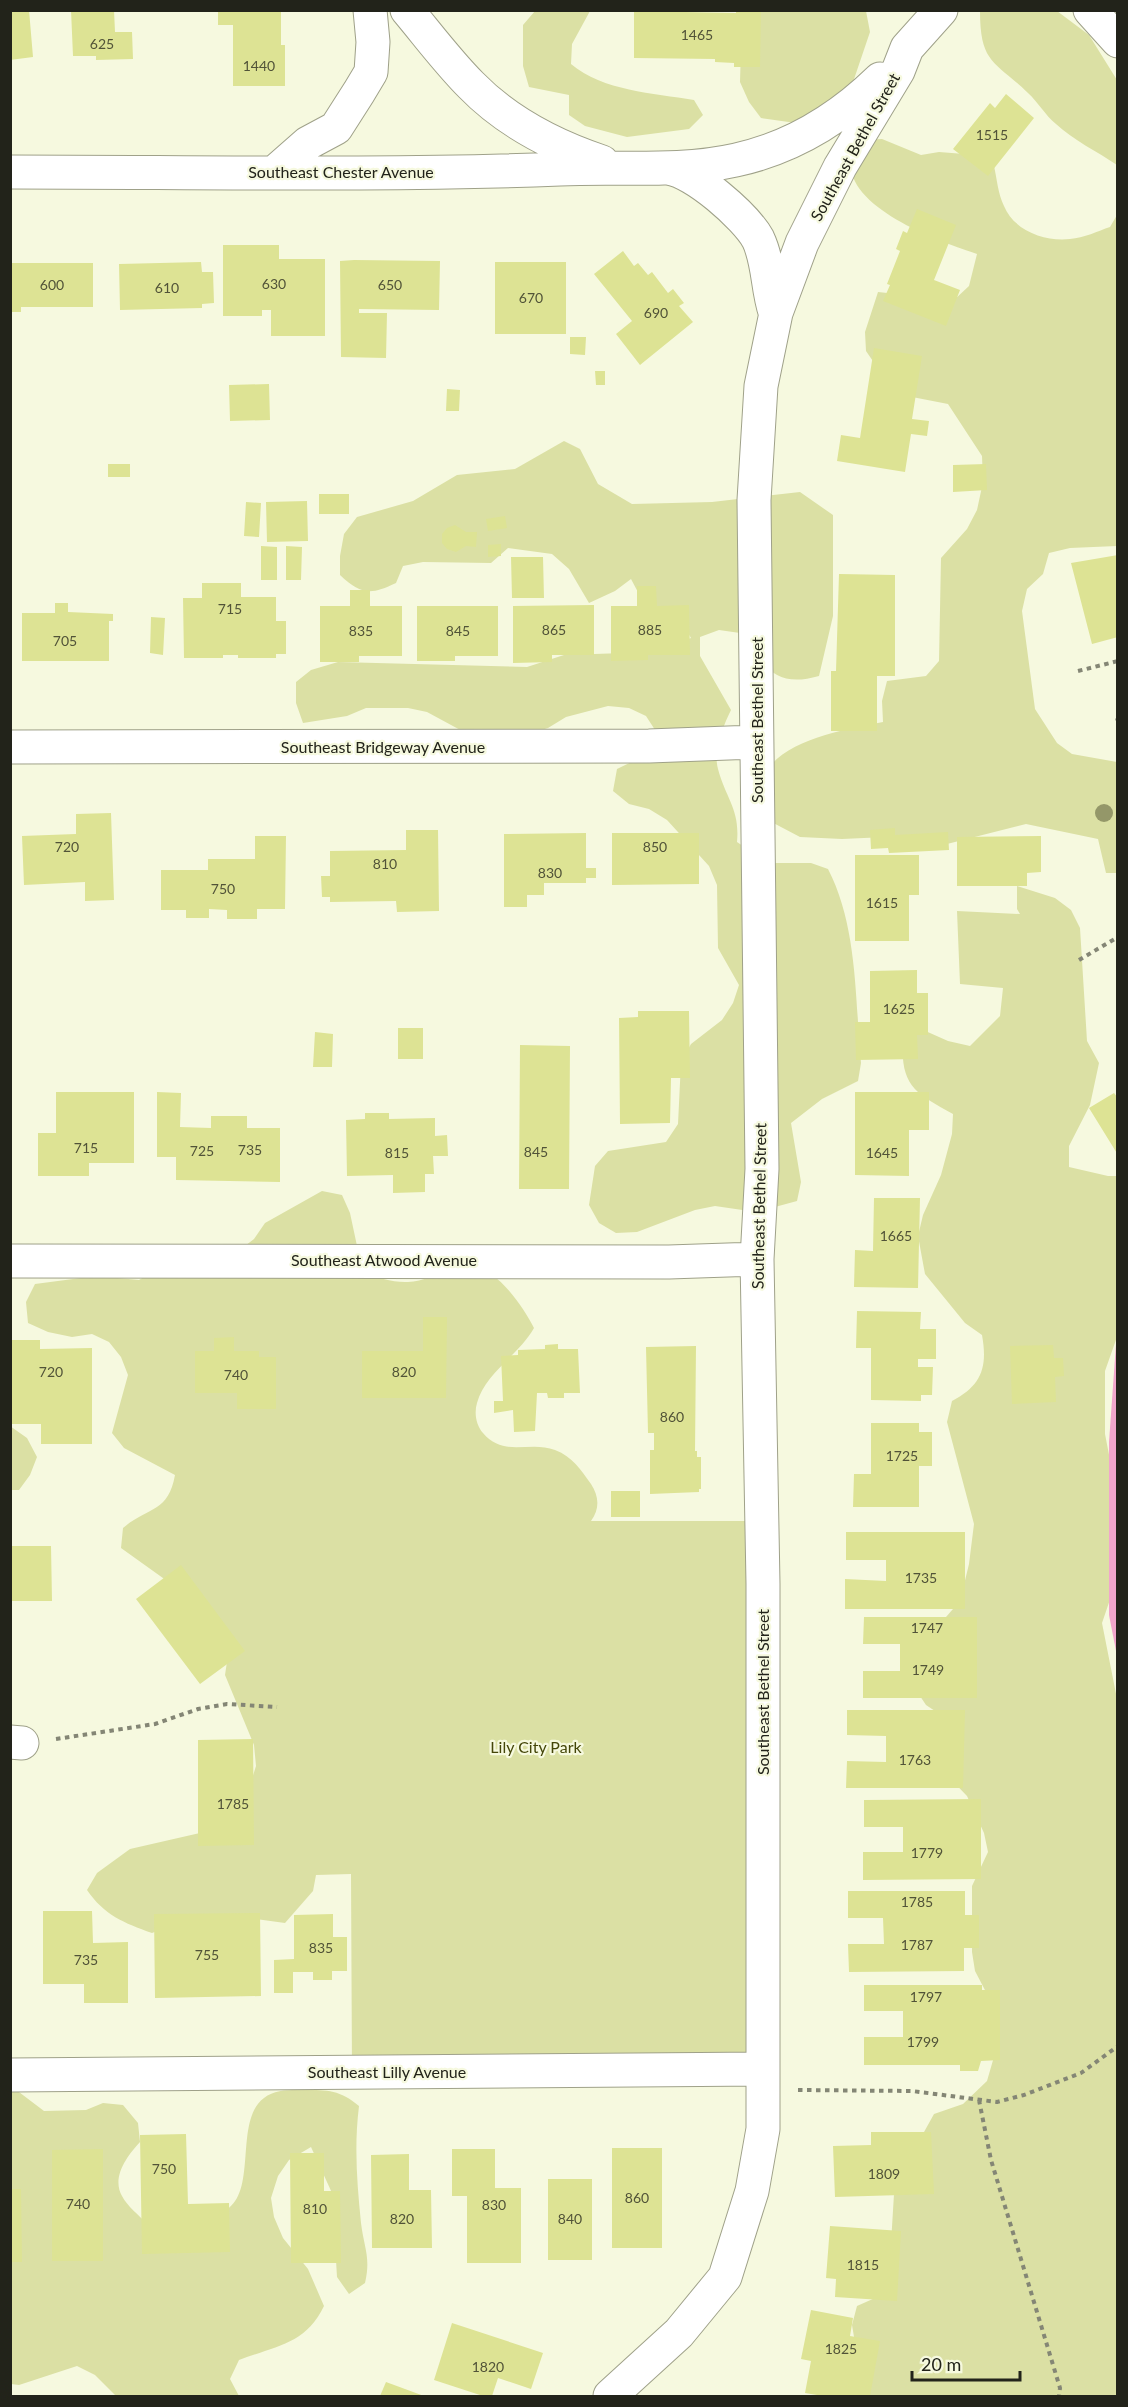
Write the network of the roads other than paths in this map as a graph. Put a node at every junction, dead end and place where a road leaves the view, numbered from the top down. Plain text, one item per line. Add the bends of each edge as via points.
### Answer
1 (370, 10) edge
2 (407, 10) edge
3 (941, 10) edge
4 (1090, 10) edge
5 (1118, 41) edge
6 (907, 48) junction
7 (672, 169) junction
8 (10, 172) edge
9 (275, 172) junction
10 (776, 314) junction
11 (755, 742) junction
12 (10, 747) edge
13 (757, 1259) junction
14 (10, 1261) edge
15 (763, 2069) junction
16 (10, 2075) edge
17 (610, 2397) edge

1 - 9 street via 371,72 359,93 336,128 308,143
2 - 7 street via 471,85 534,133 606,163
3 - 6 street, Southeast Bethel Street
4 - 5 street
6 - 7 street, Southeast Chester Avenue via 859,100 814,130 738,159
6 - 10 street, Southeast Bethel Street via 802,243
7 - 9 street, Southeast Chester Avenue
7 - 10 street via 722,200 757,238
8 - 9 street, Southeast Chester Avenue
10 - 11 street, Southeast Bethel Street via 761,387 754,500
11 - 12 street, Southeast Bridgeway Avenue via 649,746
11 - 13 street, Southeast Bethel Street via 762,1169
13 - 14 street, Southeast Atwood Avenue
13 - 15 street, Southeast Bethel Street via 763,1584
15 - 16 street, Southeast Lilly Avenue
15 - 17 street, Southeast Bethel Street via 764,2129 752,2192 725,2277 679,2333

